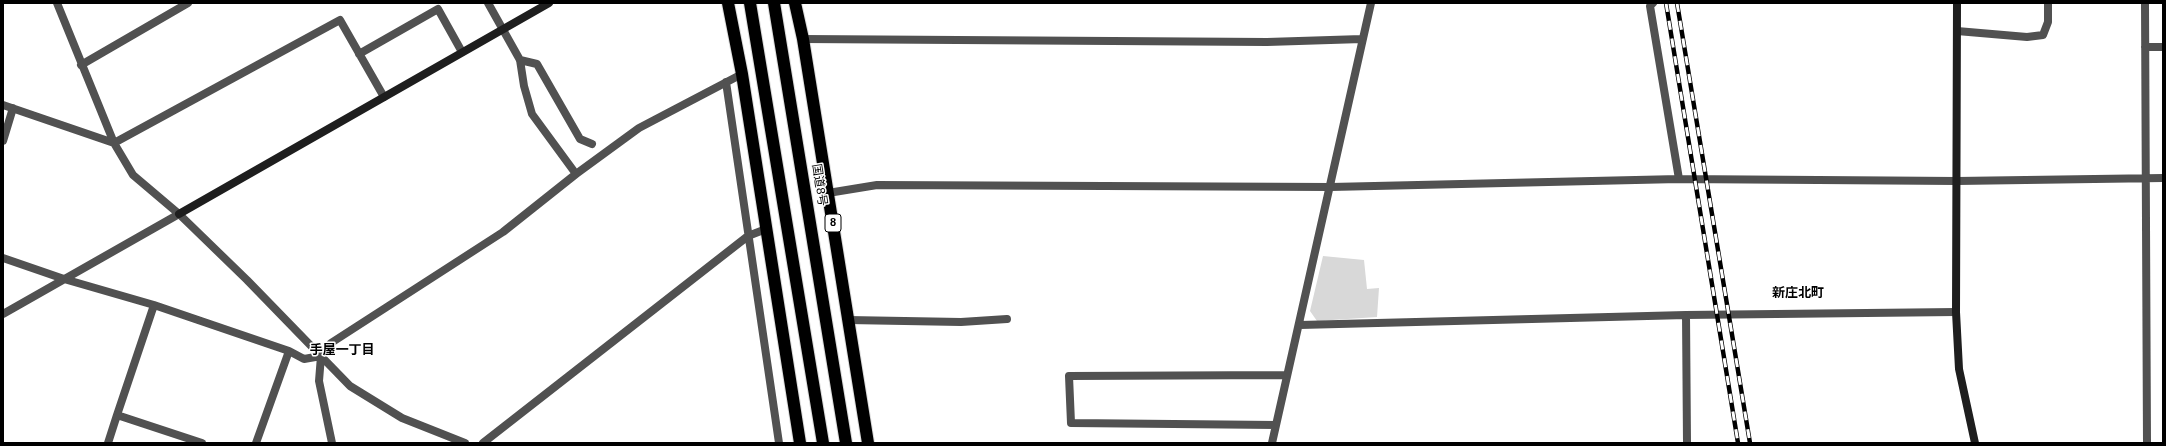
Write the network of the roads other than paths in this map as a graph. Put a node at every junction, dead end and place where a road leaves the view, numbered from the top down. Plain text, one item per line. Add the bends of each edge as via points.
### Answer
1 (57, 3) edge
2 (188, 3) edge
3 (488, 3) edge
4 (548, 3) edge
5 (728, 3) edge
6 (750, 3) edge
7 (774, 3) edge
8 (795, 3) edge
9 (1371, 3) edge
10 (1653, 3) edge
11 (1957, 3) edge
12 (2048, 3) edge
13 (2145, 3) edge
14 (503, 29) junction
15 (1957, 31) junction
16 (803, 39) junction
17 (1362, 39) junction
18 (2145, 47) junction
19 (2163, 47) edge
20 (462, 52) junction
21 (359, 54) junction
22 (520, 60) junction
23 (81, 65) junction
24 (742, 74) junction
25 (726, 82) junction
26 (384, 97) junction
27 (3, 105) edge
28 (13, 108) junction
29 (3, 141) edge
30 (114, 143) junction
31 (592, 144) dead end
32 (576, 174) junction
33 (2145, 178) junction
34 (2163, 178) edge
35 (1679, 179) junction
36 (1957, 181) junction
37 (1331, 187) junction
38 (828, 192) junction
39 (179, 214) junction
40 (766, 229) junction
41 (748, 236) junction
42 (3, 258) edge
43 (64, 279) junction
44 (154, 305) junction
45 (1956, 312) junction
46 (3, 314) edge
47 (1686, 315) junction
48 (1007, 319) dead end
49 (848, 320) junction
50 (1300, 325) junction
51 (289, 351) junction
52 (321, 356) junction
53 (1286, 374) junction
54 (117, 416) junction
55 (1276, 425) junction
56 (454, 441) edge
57 (108, 443) edge
58 (202, 443) edge
59 (256, 443) edge
60 (332, 443) edge
61 (465, 443) edge
62 (483, 443) edge
63 (779, 443) edge
64 (800, 443) edge
65 (822, 443) edge
66 (846, 443) edge
67 (868, 443) edge
68 (1272, 443) edge
69 (1687, 443) edge
70 (1975, 443) edge
71 (2147, 443) edge

1 - 23 street
2 - 23 street
3 - 14 street
4 - 14 street
5 - 24 highway
6 - 65 highway
7 - 66 highway, 国道8号 / 8
8 - 16 highway, 8
9 - 17 street
10 - 35 street via 1650,6
11 - 15 street
12 - 15 street via 2048,22 2043,35 2026,37
13 - 18 street
14 - 20 street
14 - 22 street
15 - 36 street
16 - 17 street via 1267,42
16 - 38 highway, 8
17 - 37 street
18 - 19 street
18 - 33 street
20 - 21 street via 438,10
20 - 26 street
21 - 26 street
21 - 30 street via 340,20
22 - 31 street via 537,64 580,139
22 - 32 street via 532,114
23 - 30 street
24 - 25 street
24 - 40 highway
25 - 32 street via 639,128
25 - 41 street
26 - 39 street
27 - 28 street
28 - 29 street
28 - 30 street
30 - 39 street via 133,175
32 - 52 street via 503,232 332,343
33 - 34 street
33 - 36 street
33 - 71 street
35 - 36 street
35 - 37 street
36 - 45 street
37 - 38 street via 877,185
37 - 50 street
38 - 49 highway, 8
39 - 43 street
39 - 52 street
40 - 41 street
40 - 64 highway
41 - 62 street
41 - 63 street
42 - 43 street
43 - 44 street
43 - 46 street
44 - 51 street
44 - 54 street
45 - 47 street
45 - 70 street via 1959,369
47 - 50 street
47 - 69 street
48 - 49 street via 961,322
49 - 67 highway, 8
50 - 53 street
51 - 52 street via 304,359
51 - 59 street
52 - 56 street via 350,386 402,418
52 - 60 street via 319,381
53 - 55 street
53 - 55 street via 1069,376 1071,423
54 - 57 street
54 - 58 street
55 - 68 street
56 - 61 street

